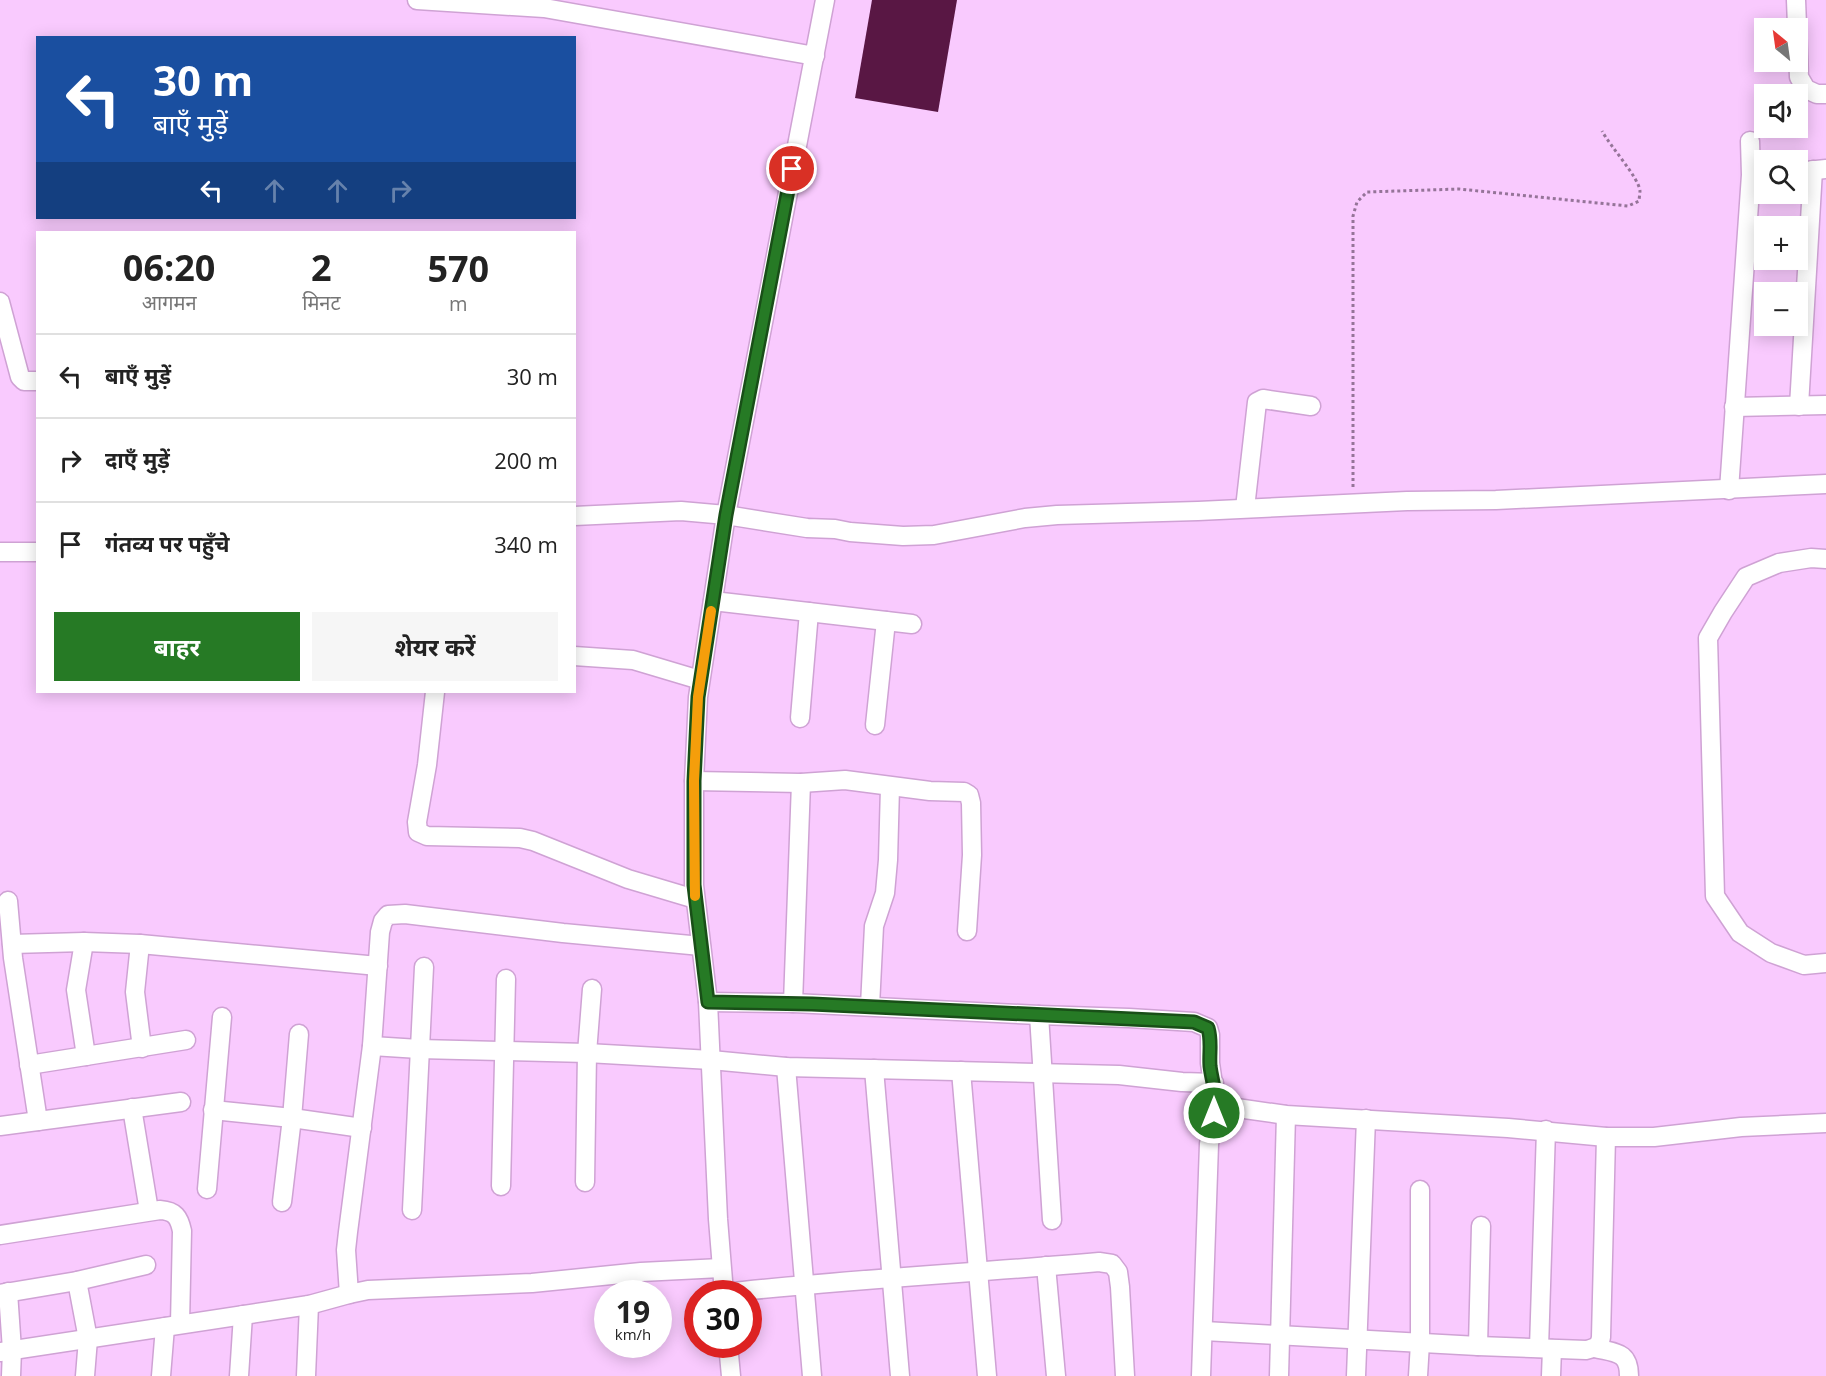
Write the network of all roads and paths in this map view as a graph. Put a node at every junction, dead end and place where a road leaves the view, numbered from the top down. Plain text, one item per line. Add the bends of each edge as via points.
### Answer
1 (417, 0) edge
2 (825, 0) edge
3 (1796, 0) edge
4 (815, 56) junction
5 (1826, 94) edge
6 (1602, 131) dead end
7 (1750, 141) dead end
8 (1754, 160) edge
9 (1812, 170) edge
10 (1754, 204) edge
11 (0, 302) edge
12 (36, 381) edge
13 (1826, 405) edge
14 (1311, 406) dead end
15 (1800, 406) junction
16 (1734, 407) junction
17 (1826, 484) edge
18 (1729, 490) junction
19 (1353, 503) junction
20 (1245, 508) junction
21 (726, 515) junction
22 (576, 516) edge
23 (0, 552) edge
24 (36, 552) edge
25 (1826, 559) edge
26 (713, 601) junction
27 (809, 612) junction
28 (886, 621) junction
29 (912, 624) dead end
30 (576, 656) edge
31 (700, 680) junction
32 (435, 693) edge
33 (800, 718) dead end
34 (875, 725) dead end
35 (694, 781) junction
36 (801, 783) junction
37 (890, 787) junction
38 (695, 899) junction
39 (8, 901) dead end
40 (967, 931) dead end
41 (84, 942) junction
42 (12, 944) junction
43 (140, 944) junction
44 (701, 946) junction
45 (1826, 963) edge
46 (378, 966) junction
47 (424, 967) dead end
48 (506, 979) dead end
49 (592, 989) dead end
50 (708, 1002) junction
51 (793, 1003) junction
52 (870, 1006) junction
53 (1039, 1015) junction
54 (222, 1017) dead end
55 (299, 1034) dead end
56 (186, 1040) dead end
57 (372, 1046) junction
58 (142, 1047) junction
59 (419, 1049) junction
60 (504, 1050) junction
61 (587, 1053) junction
62 (86, 1056) junction
63 (711, 1060) junction
64 (29, 1065) junction
65 (786, 1067) junction
66 (874, 1069) junction
67 (961, 1071) junction
68 (1043, 1073) junction
69 (1214, 1083) junction
70 (181, 1102) dead end
71 (1216, 1105) junction
72 (132, 1108) junction
73 (213, 1110) junction
74 (1286, 1115) junction
75 (292, 1118) junction
76 (1366, 1119) junction
77 (38, 1121) junction
78 (1826, 1123) edge
79 (0, 1126) edge
80 (362, 1128) junction
81 (1546, 1130) junction
82 (1606, 1137) junction
83 (585, 1182) dead end
84 (501, 1186) dead end
85 (207, 1188) dead end
86 (1420, 1190) dead end
87 (282, 1202) dead end
88 (412, 1210) dead end
89 (149, 1211) junction
90 (1052, 1220) dead end
91 (1481, 1226) dead end
92 (0, 1235) edge
93 (146, 1265) dead end
94 (1046, 1266) junction
95 (721, 1268) junction
96 (977, 1270) junction
97 (891, 1277) junction
98 (722, 1280) edge
99 (77, 1281) junction
100 (805, 1284) junction
101 (762, 1289) edge
102 (4, 1293) edge
103 (349, 1293) junction
104 (309, 1305) junction
105 (243, 1315) junction
106 (172, 1326) junction
107 (1204, 1331) junction
108 (1279, 1336) junction
109 (88, 1339) junction
110 (1357, 1340) junction
111 (1420, 1343) junction
112 (1478, 1346) junction
113 (1595, 1348) junction
114 (1546, 1349) junction
115 (6, 1351) edge
116 (729, 1358) edge
117 (11, 1376) edge
118 (85, 1376) edge
119 (161, 1376) edge
120 (239, 1376) edge
121 (306, 1376) edge
122 (731, 1376) edge
123 (812, 1376) edge
124 (900, 1376) edge
125 (987, 1376) edge
126 (1056, 1376) edge
127 (1125, 1376) edge
128 (1201, 1376) edge
129 (1279, 1376) edge
130 (1356, 1376) edge
131 (1418, 1376) edge
132 (1551, 1376) edge
133 (1629, 1376) edge

1 - 4 street via 544,8
2 - 4 street
3 - 5 street via 1800,77 1806,89
4 - 21 street
6 - 19 path via 1636,179 1639,201 1628,206 1460,189 1367,192 1357,202 1353,216
7 - 8 street
9 - 15 street
10 - 16 street
11 - 12 street via 20,377
13 - 15 street
14 - 20 street via 1263,399 1257,402
15 - 16 street
16 - 18 street
17 - 18 street
18 - 19 street
19 - 20 street
20 - 21 street via 1057,515 920,536 807,528
21 - 22 street via 669,511
21 - 26 street
23 - 24 street
25 - 45 street via 1779,563 1746,577 1708,638 1715,896 1740,933 1771,952 1804,965
26 - 27 street
26 - 31 street
27 - 28 street
27 - 33 street
28 - 29 street
28 - 34 street
30 - 31 street via 633,660
31 - 35 street
32 - 38 street via 418,832 427,837 520,838 628,879
35 - 36 street
35 - 38 street
36 - 37 street via 845,780
36 - 51 street
37 - 40 street via 969,795 972,855
37 - 52 street via 888,860 885,892 874,926
38 - 44 street
39 - 42 street
41 - 42 street
41 - 43 street
41 - 62 street via 76,990
42 - 64 street
43 - 46 street
43 - 58 street via 135,992
44 - 46 street via 395,914 383,921
44 - 50 street
46 - 57 street
47 - 59 street
48 - 60 street
49 - 61 street
50 - 51 street
50 - 63 street
51 - 52 street
52 - 53 street
53 - 68 street
53 - 69 street via 1201,1024 1210,1035
54 - 73 street
55 - 75 street
56 - 58 street
57 - 59 street
57 - 80 street
58 - 62 street
59 - 60 street
59 - 88 street
60 - 61 street
60 - 84 street
61 - 63 street
61 - 83 street
62 - 64 street
63 - 65 street
63 - 95 street
64 - 77 street
65 - 66 street
65 - 100 street
66 - 67 street
66 - 97 street
67 - 68 street
67 - 96 street
68 - 69 street
68 - 90 street
69 - 71 street
70 - 72 street
71 - 74 street
71 - 107 street via 1209,1144
72 - 77 street
72 - 89 street
73 - 75 street
73 - 85 street
74 - 76 street
74 - 108 street
75 - 80 street
75 - 87 street
76 - 81 street
76 - 110 street
77 - 79 street
78 - 82 street via 1654,1137
80 - 103 street via 346,1250
81 - 82 street
81 - 114 street
82 - 113 street via 1601,1337
86 - 111 street
89 - 92 street
89 - 106 street via 176,1214 182,1231
91 - 112 street
93 - 99 street
94 - 96 street
94 - 126 street
94 - 127 street via 1099,1262 1112,1264 1118,1272
95 - 98 street
95 - 103 street
96 - 97 street
96 - 125 street
97 - 100 street
97 - 124 street
99 - 102 street
99 - 109 street
100 - 101 street
100 - 123 street
102 - 115 street
103 - 104 street
104 - 105 street
104 - 121 street
105 - 106 street
105 - 120 street
106 - 109 street
106 - 119 street
107 - 108 street
107 - 128 street
108 - 110 street
108 - 129 street
109 - 115 street
109 - 118 street
110 - 111 street
110 - 130 street
111 - 112 street
111 - 131 street
112 - 114 street
113 - 114 street
113 - 133 street via 1624,1357
114 - 132 street
115 - 117 street
116 - 122 street

